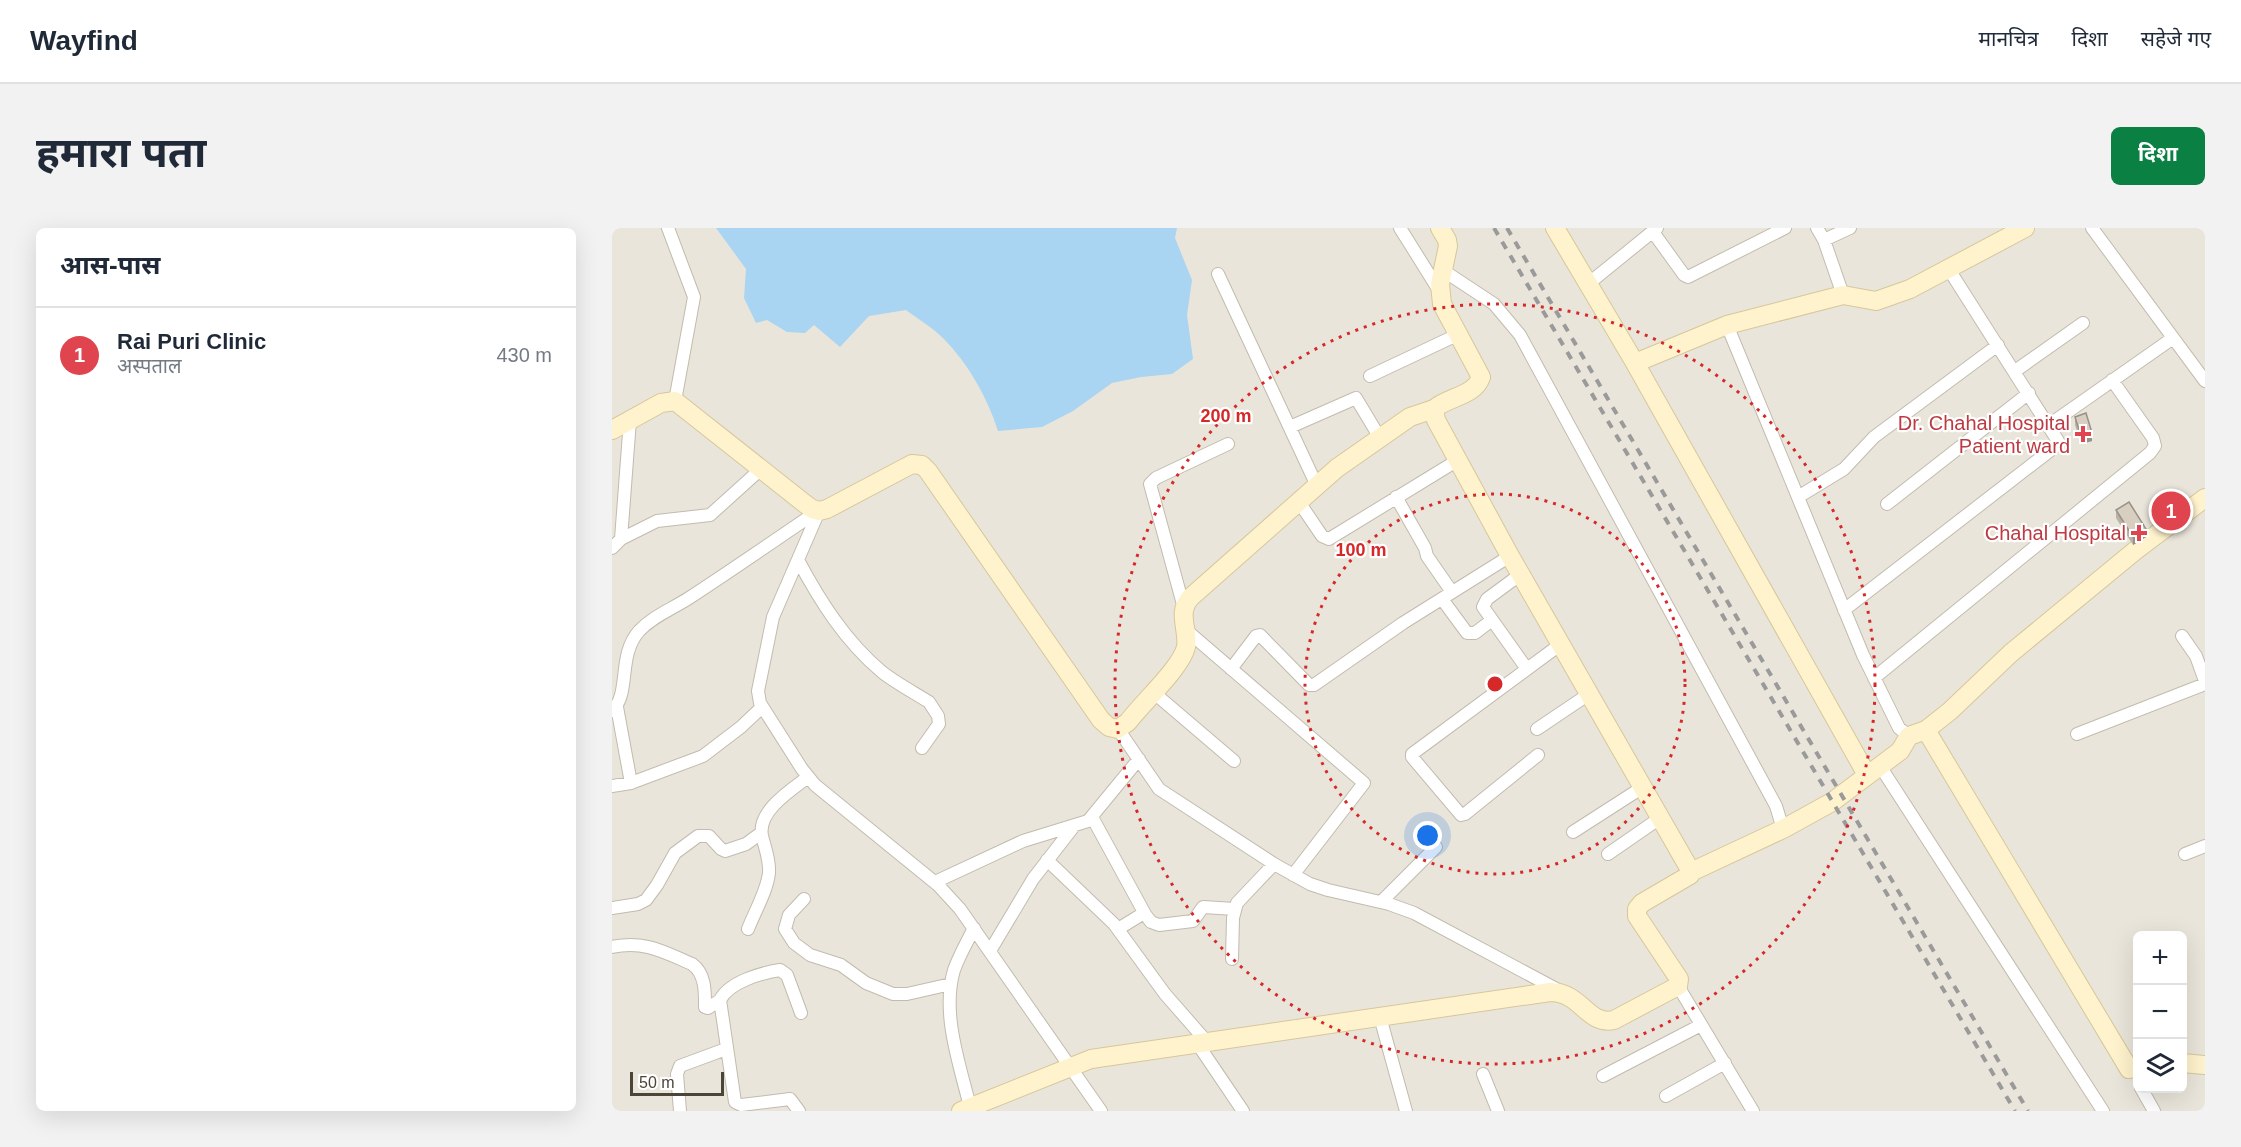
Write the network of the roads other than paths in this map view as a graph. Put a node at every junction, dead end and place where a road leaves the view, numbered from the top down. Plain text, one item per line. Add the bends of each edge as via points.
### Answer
1 (668, 228) edge
2 (1400, 228) edge
3 (1440, 228) edge
4 (1555, 228) edge
5 (1785, 228) edge
6 (1817, 228) edge
7 (1850, 228) edge
8 (2025, 228) edge
9 (2092, 228) edge
10 (1655, 230) edge
11 (1824, 240) junction
12 (1948, 268) junction
13 (1441, 269) junction
14 (1218, 274) dead end
15 (1588, 284) junction
16 (1440, 292) junction
17 (1843, 295) junction
18 (2083, 323) dead end
19 (1727, 325) junction
20 (1459, 334) junction
21 (2173, 338) junction
22 (1998, 345) junction
23 (1635, 363) junction
24 (2015, 371) junction
25 (1370, 376) dead end
26 (2112, 380) junction
27 (2205, 381) edge
28 (2029, 393) junction
29 (675, 401) junction
30 (1434, 409) junction
31 (630, 420) junction
32 (2049, 424) junction
33 (1290, 427) junction
34 (612, 430) edge
35 (1380, 438) junction
36 (1228, 444) dead end
37 (1458, 460) junction
38 (761, 470) junction
39 (1317, 486) junction
40 (1396, 497) junction
41 (1798, 497) junction
42 (2205, 498) edge
43 (1299, 502) junction
44 (1887, 504) dead end
45 (819, 511) junction
46 (617, 544) edge
47 (1510, 556) junction
48 (798, 560) junction
49 (1521, 574) junction
50 (1447, 596) junction
51 (1184, 608) junction
52 (1844, 610) junction
53 (1492, 620) junction
54 (1184, 628) junction
55 (2182, 636) dead end
56 (1561, 644) junction
57 (1231, 669) junction
58 (1527, 669) junction
59 (1874, 678) junction
60 (2205, 683) edge
61 (1153, 692) junction
62 (1589, 694) junction
63 (762, 707) junction
64 (614, 709) edge
65 (1118, 729) junction
66 (1537, 729) dead end
67 (1917, 733) junction
68 (2077, 734) dead end
69 (922, 748) dead end
70 (1538, 755) dead end
71 (1139, 759) junction
72 (1234, 761) dead end
73 (1874, 770) junction
74 (808, 777) junction
75 (631, 783) junction
76 (612, 786) edge
77 (1643, 787) junction
78 (1092, 817) junction
79 (1660, 818) junction
80 (1074, 826) junction
81 (1783, 829) junction
82 (1572, 832) dead end
83 (761, 833) junction
84 (2205, 846) edge
85 (1436, 847) dead end
86 (1608, 854) dead end
87 (2185, 854) dead end
88 (1047, 860) junction
89 (1274, 864) junction
90 (1691, 872) junction
91 (1293, 875) junction
92 (935, 882) junction
93 (804, 899) dead end
94 (1381, 902) junction
95 (612, 908) edge
96 (1235, 909) junction
97 (1145, 914) junction
98 (974, 928) junction
99 (748, 929) dead end
100 (1118, 929) junction
101 (612, 946) edge
102 (990, 951) junction
103 (1232, 959) dead end
104 (951, 984) junction
105 (1678, 986) junction
106 (1562, 992) junction
107 (720, 1000) junction
108 (801, 1013) dead end
109 (1380, 1017) junction
110 (1701, 1025) junction
111 (1202, 1043) junction
112 (726, 1049) junction
113 (1725, 1063) junction
114 (2187, 1063) edge
115 (2205, 1065) edge
116 (1071, 1067) junction
117 (2133, 1070) edge
118 (1483, 1074) dead end
119 (1603, 1076) dead end
120 (2143, 1093) edge
121 (1666, 1096) dead end
122 (966, 1109) edge
123 (680, 1111) edge
124 (799, 1111) edge
125 (1101, 1111) edge
126 (1243, 1111) edge
127 (1406, 1111) edge
128 (1498, 1111) edge
129 (1753, 1111) edge
130 (2103, 1111) edge
131 (2154, 1111) edge

1 - 29 street via 694,297
2 - 16 street
3 - 13 main road via 1448,246
4 - 15 main road
5 - 10 street via 1688,277
6 - 11 street
7 - 11 street
8 - 12 main road
9 - 21 street
10 - 15 street
11 - 17 street
12 - 17 main road via 1910,289 1876,301
12 - 22 street
13 - 16 main road
13 - 81 street via 1494,304 1520,335 1776,806
14 - 33 street
15 - 23 main road
16 - 20 main road via 1442,304
17 - 19 main road
18 - 24 street
19 - 23 main road
19 - 41 street
20 - 25 street
20 - 30 main road via 1478,369 1479,383
21 - 26 street
21 - 27 street
22 - 24 street
22 - 41 street via 1874,437 1844,470
23 - 73 main road
24 - 28 street
26 - 32 street
26 - 59 street via 2153,438 2153,450
28 - 32 street
28 - 44 street
29 - 31 main road via 661,403
29 - 38 main road
30 - 35 main road via 1410,417
30 - 37 main road
31 - 34 main road
31 - 46 street
32 - 52 street via 2058,438 2056,446
33 - 35 street via 1356,398
33 - 39 street
35 - 39 main road
36 - 51 street via 1150,484
37 - 40 street
37 - 47 main road
38 - 45 main road
38 - 46 street via 710,515 657,521
39 - 43 main road
40 - 43 street via 1328,539
40 - 50 street
41 - 52 street
42 - 67 main road via 2011,653 1950,711
43 - 51 main road via 1191,597
45 - 48 street
45 - 64 street via 657,616 639,632 626,658 622,696
45 - 65 main road via 912,464 922,465 1101,720
47 - 49 main road
47 - 50 street
48 - 63 street via 773,616 758,691
48 - 69 street via 830,615 858,648 884,673 935,709 939,724
49 - 53 street via 1483,604
49 - 56 main road
50 - 53 street via 1467,633 1475,633
50 - 57 street via 1314,685 1309,685 1260,634
51 - 54 main road
52 - 59 street
53 - 58 street
54 - 57 street
54 - 61 main road via 1183,656
55 - 60 street via 2196,656
56 - 58 street
56 - 62 main road
57 - 91 street via 1364,783
58 - 70 street via 1414,751 1412,757 1461,815
59 - 67 street via 1899,728
60 - 68 street
61 - 65 main road
61 - 72 street
62 - 66 street
62 - 77 main road
63 - 74 street
63 - 75 street via 708,753
64 - 75 street
65 - 71 street
67 - 73 main road
67 - 117 main road
71 - 78 street
71 - 89 street via 1159,789
73 - 81 main road via 1833,801
73 - 130 street
74 - 83 street via 779,800 763,821
74 - 92 street
75 - 76 street
77 - 79 main road
77 - 82 street
78 - 80 street
78 - 97 street
79 - 86 street
79 - 90 main road
80 - 88 street
80 - 92 street via 1023,841
81 - 90 main road
83 - 95 street via 746,844 725,851 709,836 698,836 671,857 646,900
83 - 99 street via 769,874
84 - 87 street
85 - 94 street
88 - 100 street
88 - 102 street
89 - 91 street
89 - 96 street via 1247,890
90 - 105 main road via 1637,909 1637,916 1679,979
91 - 94 street via 1328,890
92 - 98 street
93 - 104 street via 789,915 785,929 794,943 810,955 841,965 866,983 893,994
94 - 106 street via 1414,913
96 - 97 street via 1207,906 1193,921 1159,925
96 - 103 street
97 - 100 street
98 - 102 street
98 - 104 street
100 - 111 street
101 - 107 street via 642,945 692,964 699,970 706,993 705,1007
102 - 116 street
104 - 122 street via 953,1031
105 - 106 main road via 1606,1022
105 - 110 street
106 - 109 main road
107 - 108 street via 743,981 780,970 787,975
107 - 112 street
109 - 111 main road
109 - 127 street
110 - 113 street
110 - 119 street
111 - 116 main road via 1091,1059
111 - 126 street
112 - 123 street via 680,1066
112 - 124 street via 736,1103 790,1099
113 - 121 street
113 - 129 street
114 - 115 main road
116 - 122 main road
116 - 125 street
118 - 128 street
120 - 131 street

